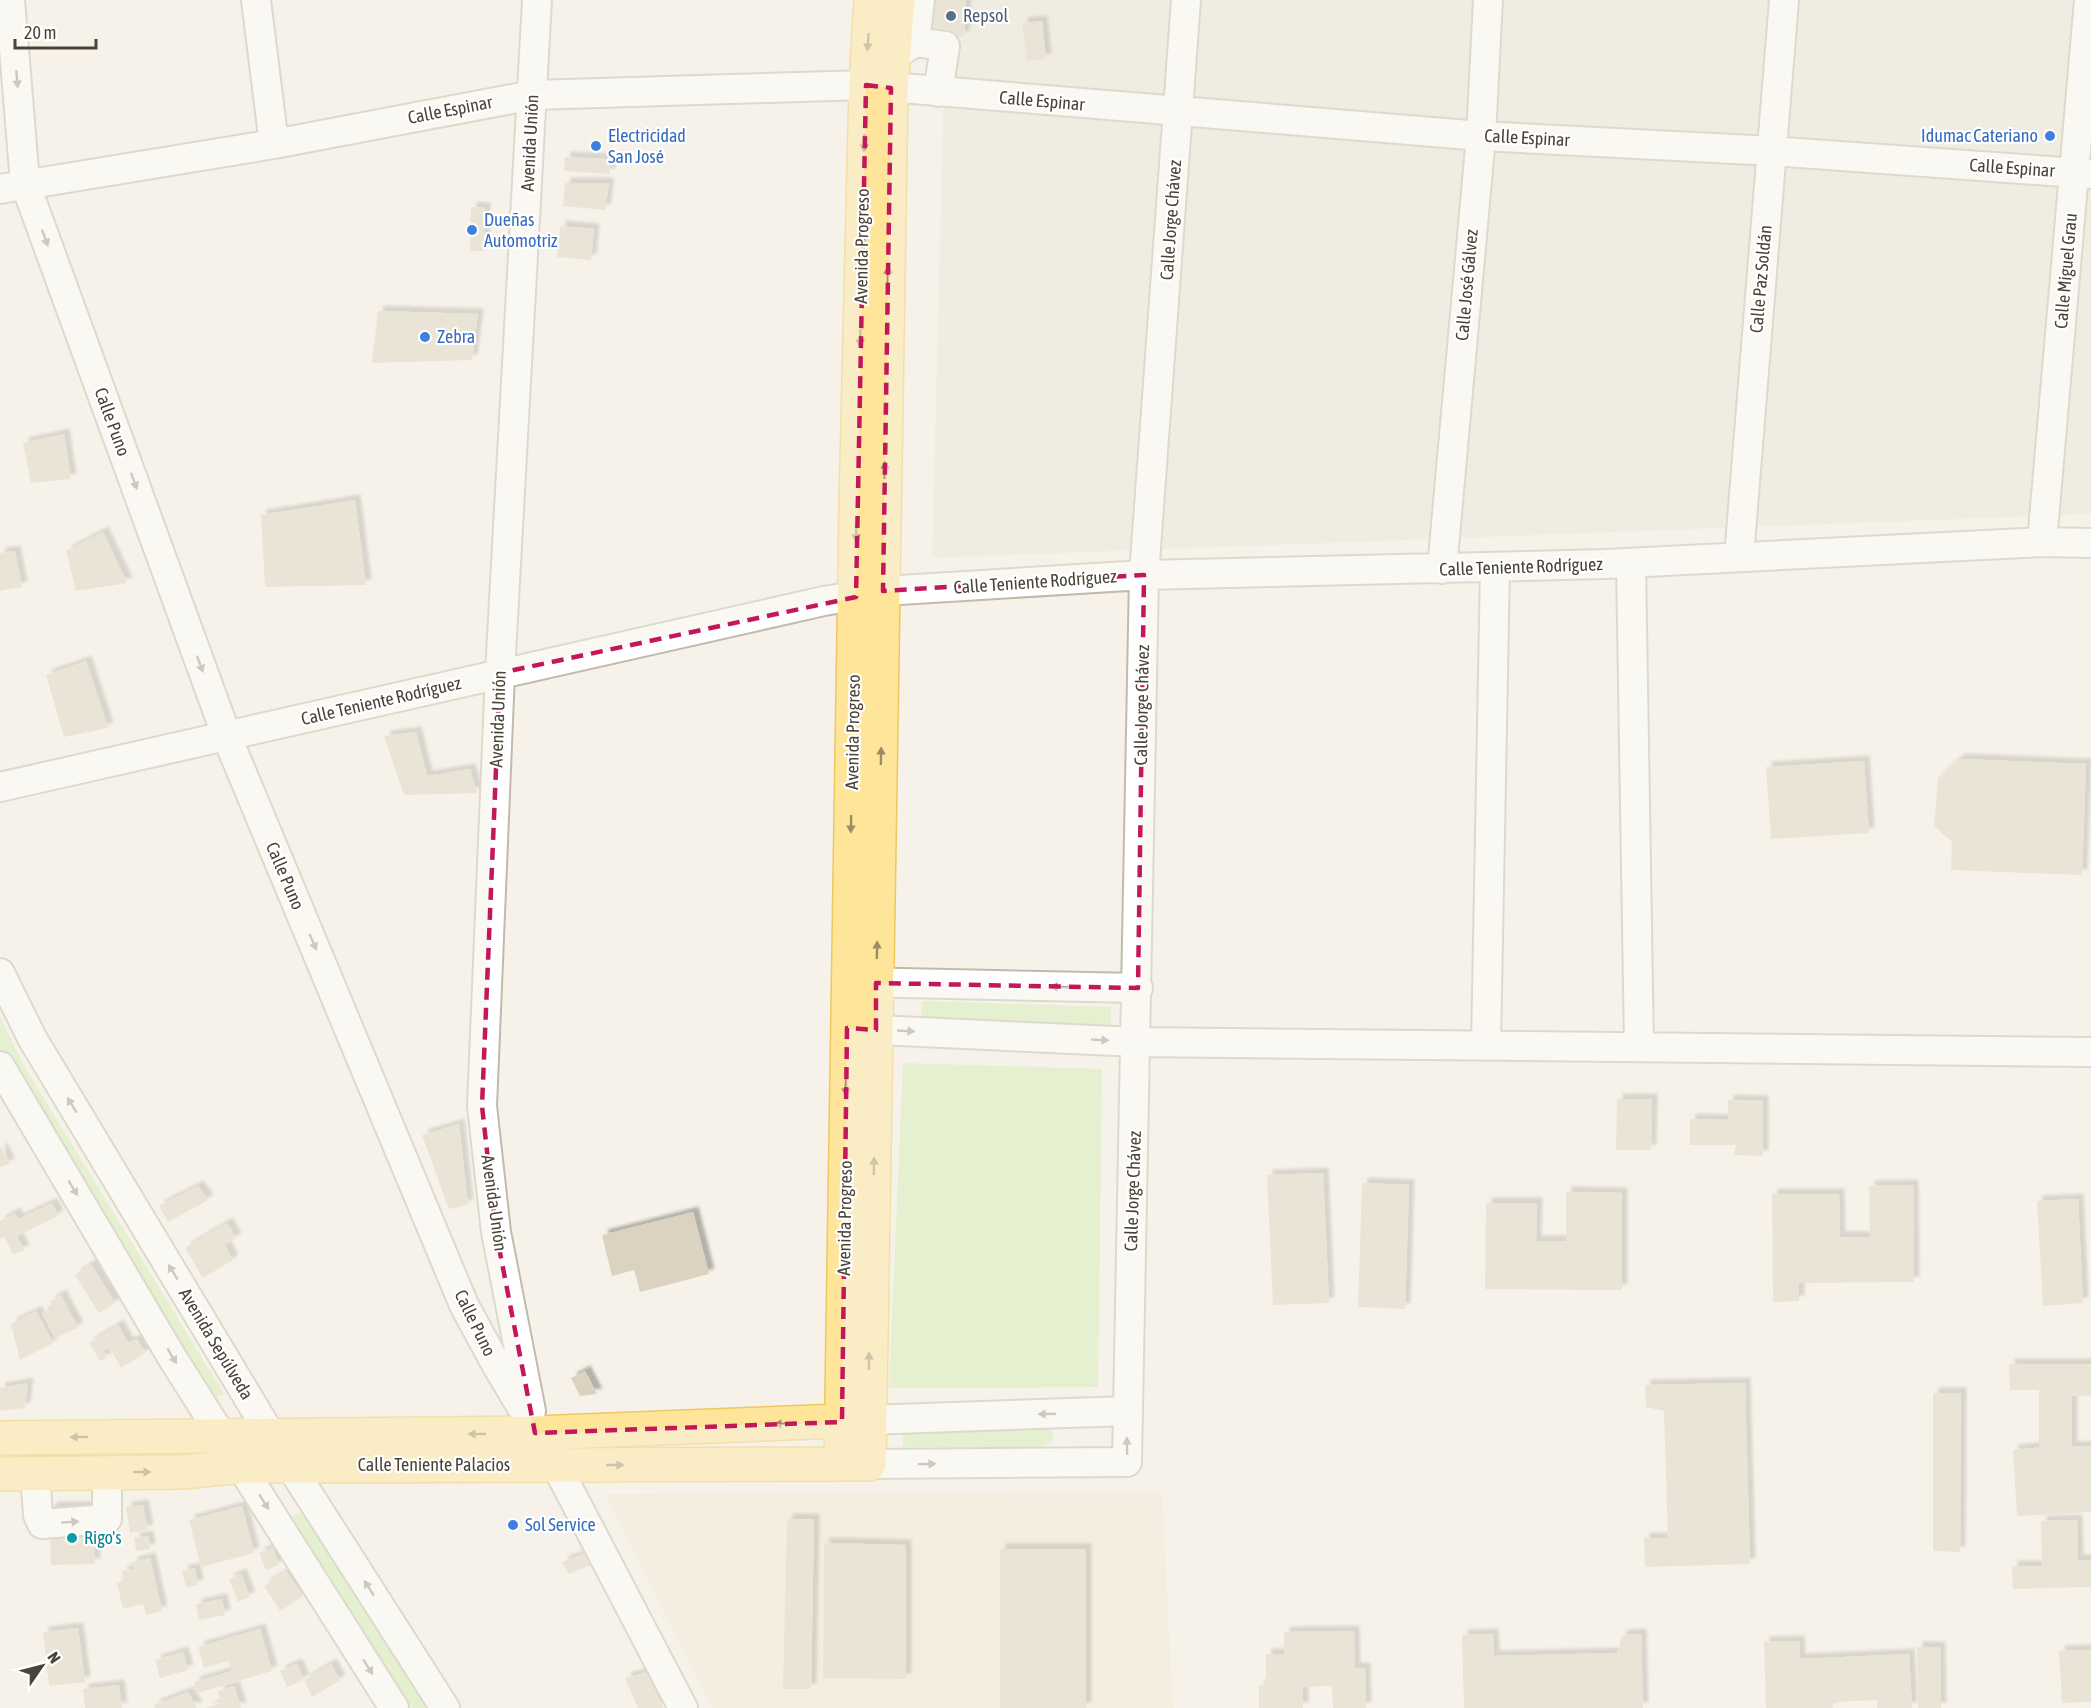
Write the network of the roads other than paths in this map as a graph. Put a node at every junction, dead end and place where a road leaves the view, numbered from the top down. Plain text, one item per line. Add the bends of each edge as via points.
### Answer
1 (10, 0) edge
2 (256, 0) edge
3 (537, 0) edge
4 (871, 0) edge
5 (898, 0) edge
6 (920, 0) edge
7 (1186, 0) edge
8 (1488, 0) edge
9 (1784, 0) edge
10 (2089, 0) edge
11 (891, 68) junction
12 (938, 92) junction
13 (533, 94) junction
14 (1179, 113) junction
15 (1481, 136) junction
16 (274, 144) junction
17 (1772, 151) junction
18 (2083, 173) edge
19 (13, 186) edge
20 (2042, 542) junction
21 (2091, 543) edge
22 (1739, 557) junction
23 (1630, 563) junction
24 (1495, 567) junction
25 (1442, 569) junction
26 (1144, 575) junction
27 (869, 594) junction
28 (500, 673) junction
29 (227, 737) junction
30 (0, 787) edge
31 (0, 973) edge
32 (862, 982) junction
33 (1138, 988) junction
34 (862, 1029) junction
35 (1137, 1042) junction
36 (1486, 1046) junction
37 (1639, 1047) junction
38 (2091, 1052) edge
39 (0, 1066) edge
40 (1127, 1411) junction
41 (855, 1421) junction
42 (536, 1433) junction
43 (270, 1434) junction
44 (221, 1435) junction
45 (0, 1438) edge
46 (855, 1464) junction
47 (556, 1465) junction
48 (242, 1466) junction
49 (290, 1466) junction
50 (107, 1472) junction
51 (35, 1473) junction
52 (0, 1474) edge
53 (394, 1708) edge
54 (445, 1708) edge
55 (682, 1708) edge

1 -> 19 street, Calle Puno
2 - 16 street
3 - 13 street, Avenida Unión
4 -> 11 main road, Avenida Progreso
5 - 11 main road, Avenida Progreso
6 - 11 street
7 - 14 street, Calle Jorge Chávez
8 - 15 street, Calle José Gálvez
9 - 17 street, Calle Paz Soldán
10 - 18 street, Calle Miguel Grau
11 - 12 street, Calle Espinar
11 - 12 street via 945,46
11 - 13 street, Calle Espinar
11 - 27 main road, Avenida Progreso
12 - 14 street, Calle Espinar
13 - 16 street, Calle Espinar
13 - 28 street, Avenida Unión
14 - 15 street, Calle Espinar
14 - 26 street, Calle Jorge Chávez
15 - 17 street, Calle Espinar
15 - 25 street, Calle José Gálvez
16 - 19 street, Calle Espinar
17 - 18 street, Calle Espinar
17 - 22 street, Calle Paz Soldán
18 - 20 street, Calle Miguel Grau
19 -> 29 street, Calle Puno
20 - 21 street, Calle Teniente Rodríguez
20 - 22 street, Calle Teniente Rodríguez
22 - 23 street, Calle Teniente Rodríguez
23 - 24 street, Calle Teniente Rodríguez
23 - 37 street
24 - 25 street, Calle Teniente Rodríguez
24 - 36 street
25 - 26 street, Calle Teniente Rodríguez
26 - 27 street, Calle Teniente Rodríguez
26 - 33 street, Calle Jorge Chávez
27 - 28 street, Calle Teniente Rodríguez
27 - 32 main road, Avenida Progreso
28 - 29 street, Calle Teniente Rodríguez
28 - 42 street, Avenida Unión via 482,1106 496,1232
29 - 30 street, Calle Teniente Rodríguez
29 -> 42 street, Calle Puno via 464,1305
43 -> 31 street, Avenida Sepúlveda via 32,1038
33 -> 32 street
32 - 34 main road, Avenida Progreso
33 - 35 street, Calle Jorge Chávez
34 -> 35 street
34 - 41 main road, Avenida Progreso
35 - 36 street
35 - 40 street, Calle Jorge Chávez
36 - 37 street
37 - 38 street
39 -> 44 street
40 -> 41 street
46 -> 40 street, Calle Jorge Chávez via 1127,1462
41 -> 42 main road, Calle Teniente Palacios
41 - 46 main road, Avenida Progreso
42 -> 43 main road, Calle Teniente Palacios
42 - 47 street, Calle Puno
43 - 44 main road, Calle Teniente Palacios
43 - 49 street, Avenida Sepúlveda
44 -> 45 main road, Calle Teniente Palacios
44 - 48 street
47 -> 46 main road, Calle Teniente Palacios
47 - 49 main road, Calle Teniente Palacios
47 - 55 street, Calle Puno
48 - 49 main road, Calle Teniente Palacios
50 -> 48 main road, Calle Teniente Palacios via 183,1472
48 -> 53 street
54 -> 49 street, Avenida Sepúlveda
50 - 51 main road, Calle Teniente Palacios
51 -> 50 street via 42,1524 107,1519
51 - 52 main road, Calle Teniente Palacios

